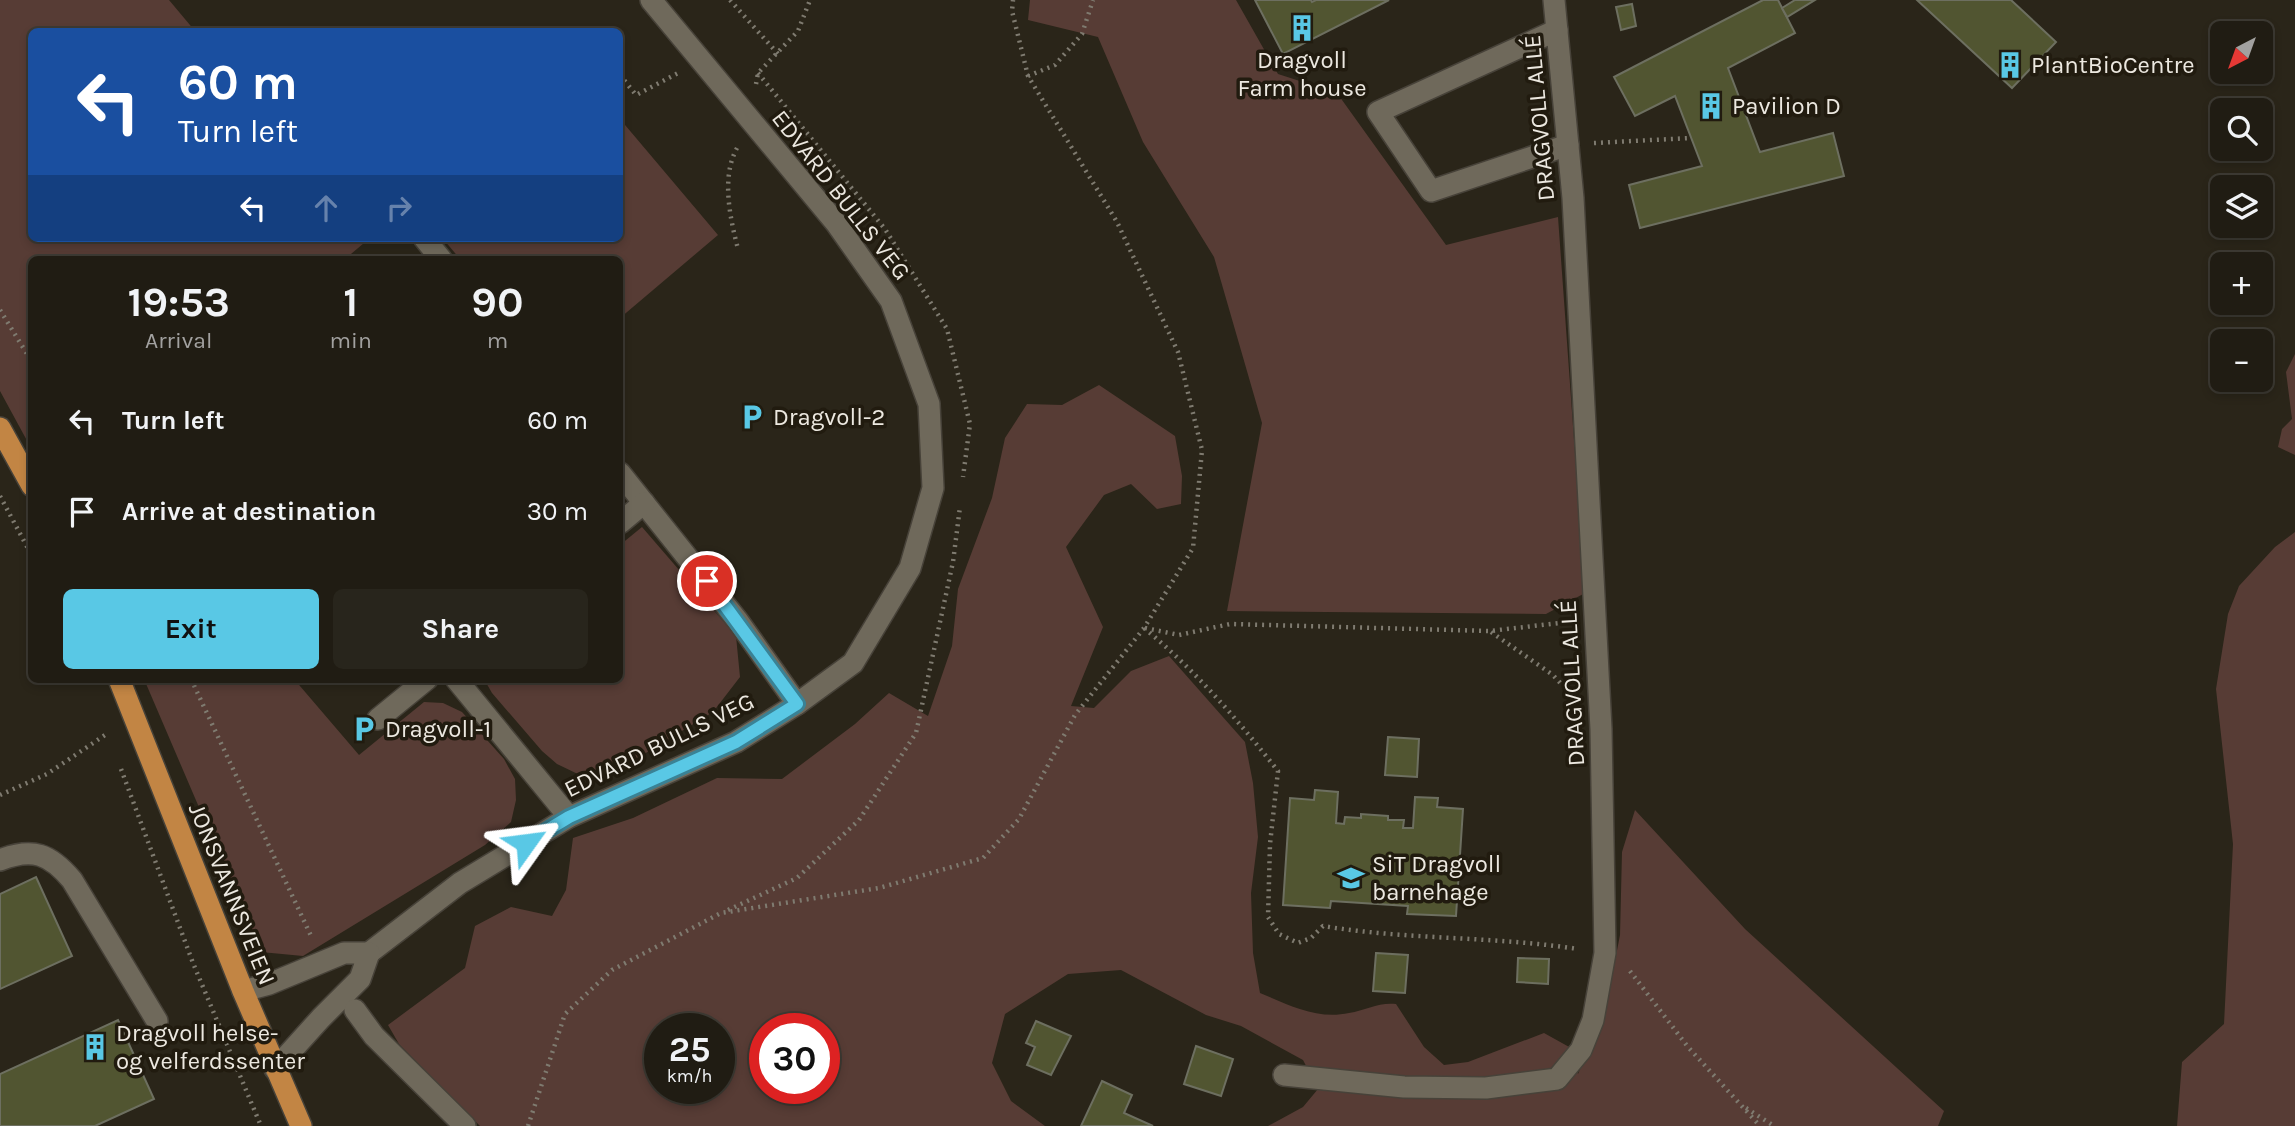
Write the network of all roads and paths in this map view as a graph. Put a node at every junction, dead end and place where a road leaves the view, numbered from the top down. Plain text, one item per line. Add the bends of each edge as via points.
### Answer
1 (651, 0) edge
2 (730, 0) edge
3 (810, 0) edge
4 (1013, 0) edge
5 (1093, 0) edge
6 (1554, 0) edge
7 (1557, 30) junction
8 (778, 54) junction
9 (701, 62) junction
10 (758, 73) junction
11 (1028, 76) junction
12 (623, 79) edge
13 (752, 122) junction
14 (1691, 138) dead end
15 (1568, 145) junction
16 (427, 242) edge
17 (738, 249) dead end
18 (439, 256) edge
19 (0, 310) edge
20 (28, 356) edge
21 (0, 428) edge
22 (623, 477) edge
23 (28, 479) edge
24 (963, 479) dead end
25 (961, 493) dead end
26 (0, 496) edge
27 (644, 503) junction
28 (623, 520) edge
29 (28, 548) edge
30 (1594, 602) junction
31 (1144, 628) junction
32 (1490, 631) junction
33 (121, 683) edge
34 (193, 683) edge
35 (422, 683) edge
36 (459, 683) edge
37 (797, 704) junction
38 (378, 719) dead end
39 (103, 721) dead end
40 (1601, 729) junction
41 (108, 733) junction
42 (113, 746) dead end
43 (117, 759) dead end
44 (0, 795) edge
45 (569, 817) junction
46 (0, 860) edge
47 (721, 914) junction
48 (315, 946) dead end
49 (369, 953) junction
50 (1605, 953) junction
51 (243, 991) junction
52 (355, 1010) dead end
53 (158, 1021) dead end
54 (275, 1069) junction
55 (1284, 1075) dead end
56 (1742, 1106) junction
57 (261, 1126) edge
58 (301, 1126) edge
59 (465, 1126) edge
60 (528, 1126) edge
61 (1759, 1126) edge
62 (1774, 1126) edge

1 - 9 street, EDVARD BULLS VEG
2 - 8 path
3 - 8 path via 798,31
4 - 11 path
5 - 11 path via 1082,34 1055,65
6 - 7 street, DRAGVOLL ALLÉ
7 - 15 street, DRAGVOLL ALLÉ
7 - 15 street via 1378,112 1431,191
8 - 10 path
9 - 12 path via 636,94
9 - 13 street, EDVARD BULLS VEG
10 - 13 path
10 - 24 path via 885,229 947,329 970,424
11 - 31 path via 1117,222 1173,340 1202,450 1193,548
13 - 17 path via 730,162 730,216
13 - 37 street, EDVARD BULLS VEG via 836,223 891,300 929,404 933,488 910,568 853,663
14 - 15 path
15 - 30 street, DRAGVOLL ALLÉ
16 - 18 street
19 - 20 path
21 - 23 main road
22 - 27 street
25 - 47 path via 953,562 916,733 859,820 797,878
26 - 29 path
27 - 28 street
27 - 37 street
30 - 32 path via 1559,623
30 - 40 street, DRAGVOLL ALLÉ
31 - 32 path via 1179,635 1230,624
31 - 47 path via 1075,715 1020,819 983,858 879,888
31 - 50 path via 1174,652 1236,718 1278,771 1268,917 1279,934 1298,943 1322,926
32 - 40 path via 1553,675
33 - 51 main road, JONSVANNSVEIEN
34 - 48 path
35 - 38 street
36 - 45 street
37 - 45 street, EDVARD BULLS VEG via 736,742
39 - 41 path
40 - 50 street, DRAGVOLL ALLÉ
41 - 42 path
41 - 44 path via 47,774
43 - 57 path via 193,963
45 - 49 street, EDVARD BULLS VEG via 460,883
46 - 53 street via 20,852 60,866
47 - 60 path via 612,970 565,1014
49 - 51 street via 344,953
49 - 54 street, EDVARD BULLS VEG via 360,979
50 - 55 street, DRAGVOLL ALLÉ via 1593,1020 1581,1050 1557,1079 1486,1088 1404,1087
50 - 56 path via 1630,971 1688,1047
51 - 54 main road, JONSVANNSVEIEN
52 - 59 street via 374,1036
54 - 58 main road, JONSVANNSVEIEN
56 - 61 path
56 - 62 path

